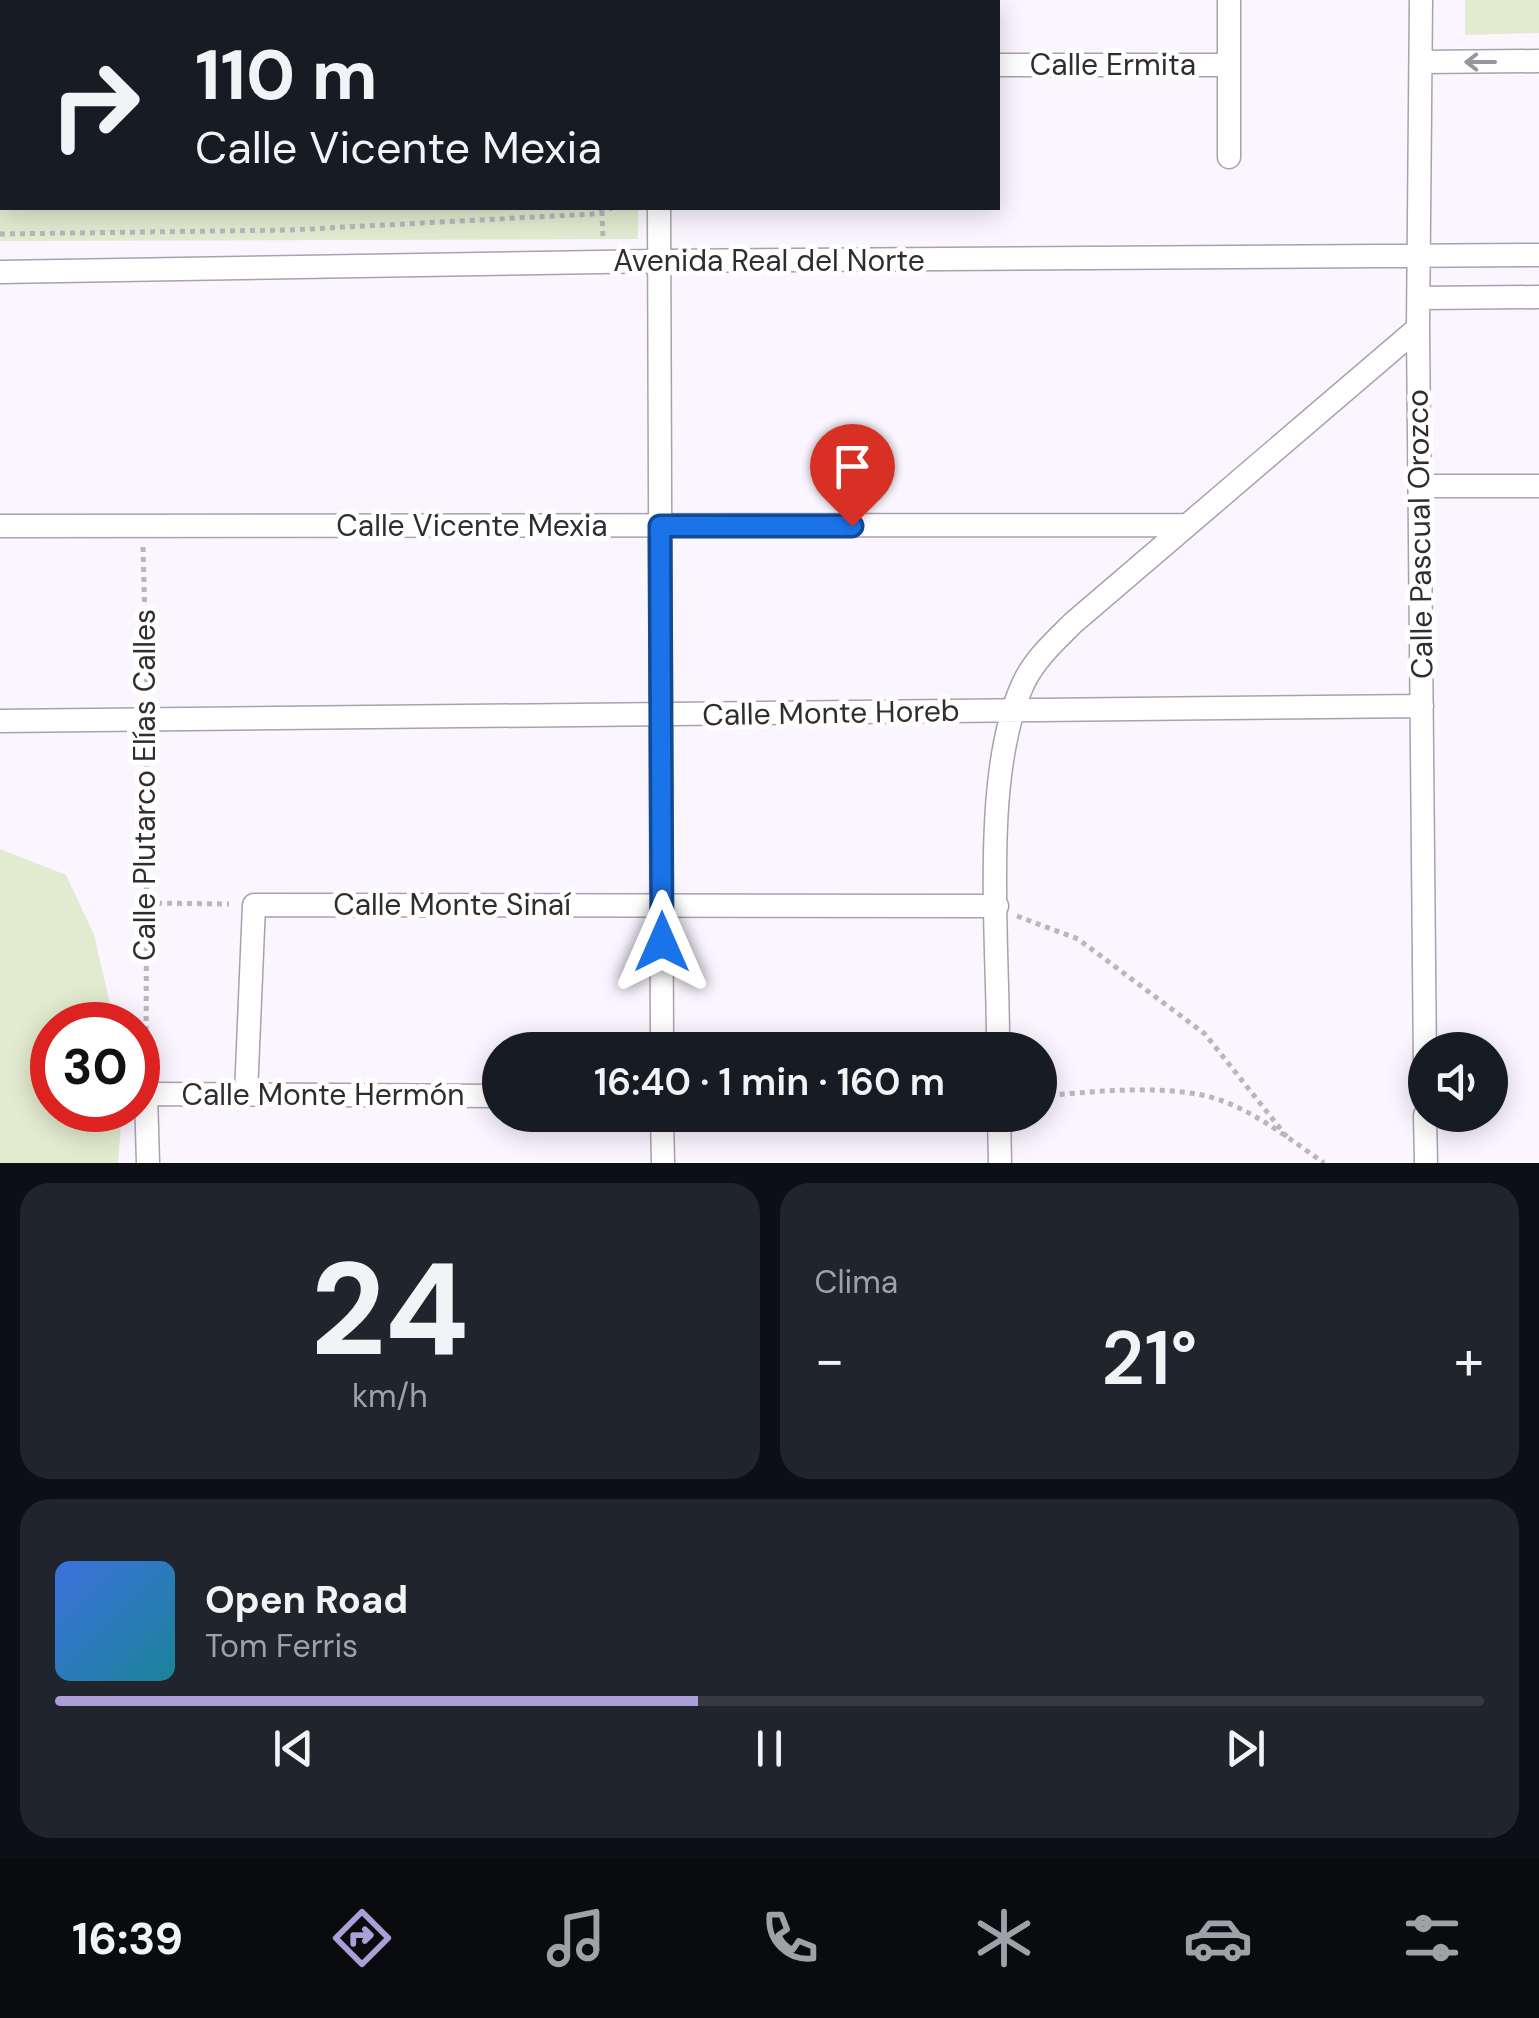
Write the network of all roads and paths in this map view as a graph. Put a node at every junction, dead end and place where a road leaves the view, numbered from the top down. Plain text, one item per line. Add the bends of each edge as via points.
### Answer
1 (1229, 0) edge
2 (1421, 0) edge
3 (1421, 62) junction
4 (1539, 62) edge
5 (1000, 65) edge
6 (1228, 65) junction
7 (1229, 158) dead end
8 (605, 210) edge
9 (659, 210) edge
10 (0, 234) edge
11 (1539, 255) edge
12 (1422, 256) junction
13 (659, 261) junction
14 (0, 272) edge
15 (1539, 297) edge
16 (1420, 298) junction
17 (1418, 328) junction
18 (1420, 486) junction
19 (1539, 486) edge
20 (1185, 525) junction
21 (0, 526) edge
22 (142, 526) junction
23 (660, 526) junction
24 (1422, 706) junction
25 (1014, 710) junction
26 (661, 717) junction
27 (0, 721) edge
28 (147, 721) junction
29 (147, 904) junction
30 (254, 905) junction
31 (662, 905) junction
32 (997, 906) junction
33 (146, 1002) edge
34 (662, 1032) edge
35 (998, 1032) edge
36 (1425, 1032) edge
37 (160, 1094) edge
38 (246, 1094) junction
39 (1057, 1095) edge
40 (482, 1096) edge
41 (147, 1132) edge
42 (662, 1132) edge
43 (999, 1132) edge
44 (1426, 1132) edge
45 (1286, 1137) junction
46 (148, 1163) edge
47 (662, 1163) edge
48 (1000, 1163) edge
49 (1324, 1163) edge
50 (1426, 1163) edge

1 - 6 street
2 - 3 street, Calle Pascual Orozco
4 -> 3 street
3 - 12 street, Calle Pascual Orozco
5 - 6 street, Calle Ermita
6 - 7 street
8 - 10 path via 308,229
9 - 13 street
11 - 12 street, Avenida Real del Norte
12 - 13 street, Avenida Real del Norte
12 - 16 street, Calle Pascual Orozco
13 - 14 street, Avenida Real del Norte
13 - 23 street
15 - 16 street
16 - 17 street, Calle Pascual Orozco
17 - 18 street, Calle Pascual Orozco
17 - 20 street
18 - 19 street
18 - 24 street, Calle Pascual Orozco
20 - 23 street, Calle Vicente Mexia
20 - 25 street via 1042,654
21 - 22 street, Calle Vicente Mexia
22 - 23 street, Calle Vicente Mexia
22 - 28 path, Calle Plutarco Elías Calles
23 - 26 street
24 - 25 street, Calle Monte Horeb
24 - 36 street, Calle Pascual Orozco
25 - 26 street, Calle Monte Horeb
25 - 32 street via 1002,774
26 - 28 street, Calle Monte Horeb
26 - 31 street
27 - 28 street, Calle Monte Horeb
28 - 29 path, Calle Plutarco Elías Calles
29 - 30 path
29 - 33 path, Calle Plutarco Elías Calles
30 - 31 street, Calle Monte Sinaí
30 - 38 street
31 - 32 street, Calle Monte Sinaí
31 - 34 street
32 - 35 street
32 - 45 path via 1078,939 1205,1034
37 - 38 street, Calle Monte Hermón
38 - 40 street, Calle Monte Hermón
39 - 45 path via 1204,1095
41 - 46 street
42 - 47 street
43 - 48 street
44 - 50 street
45 - 49 path

